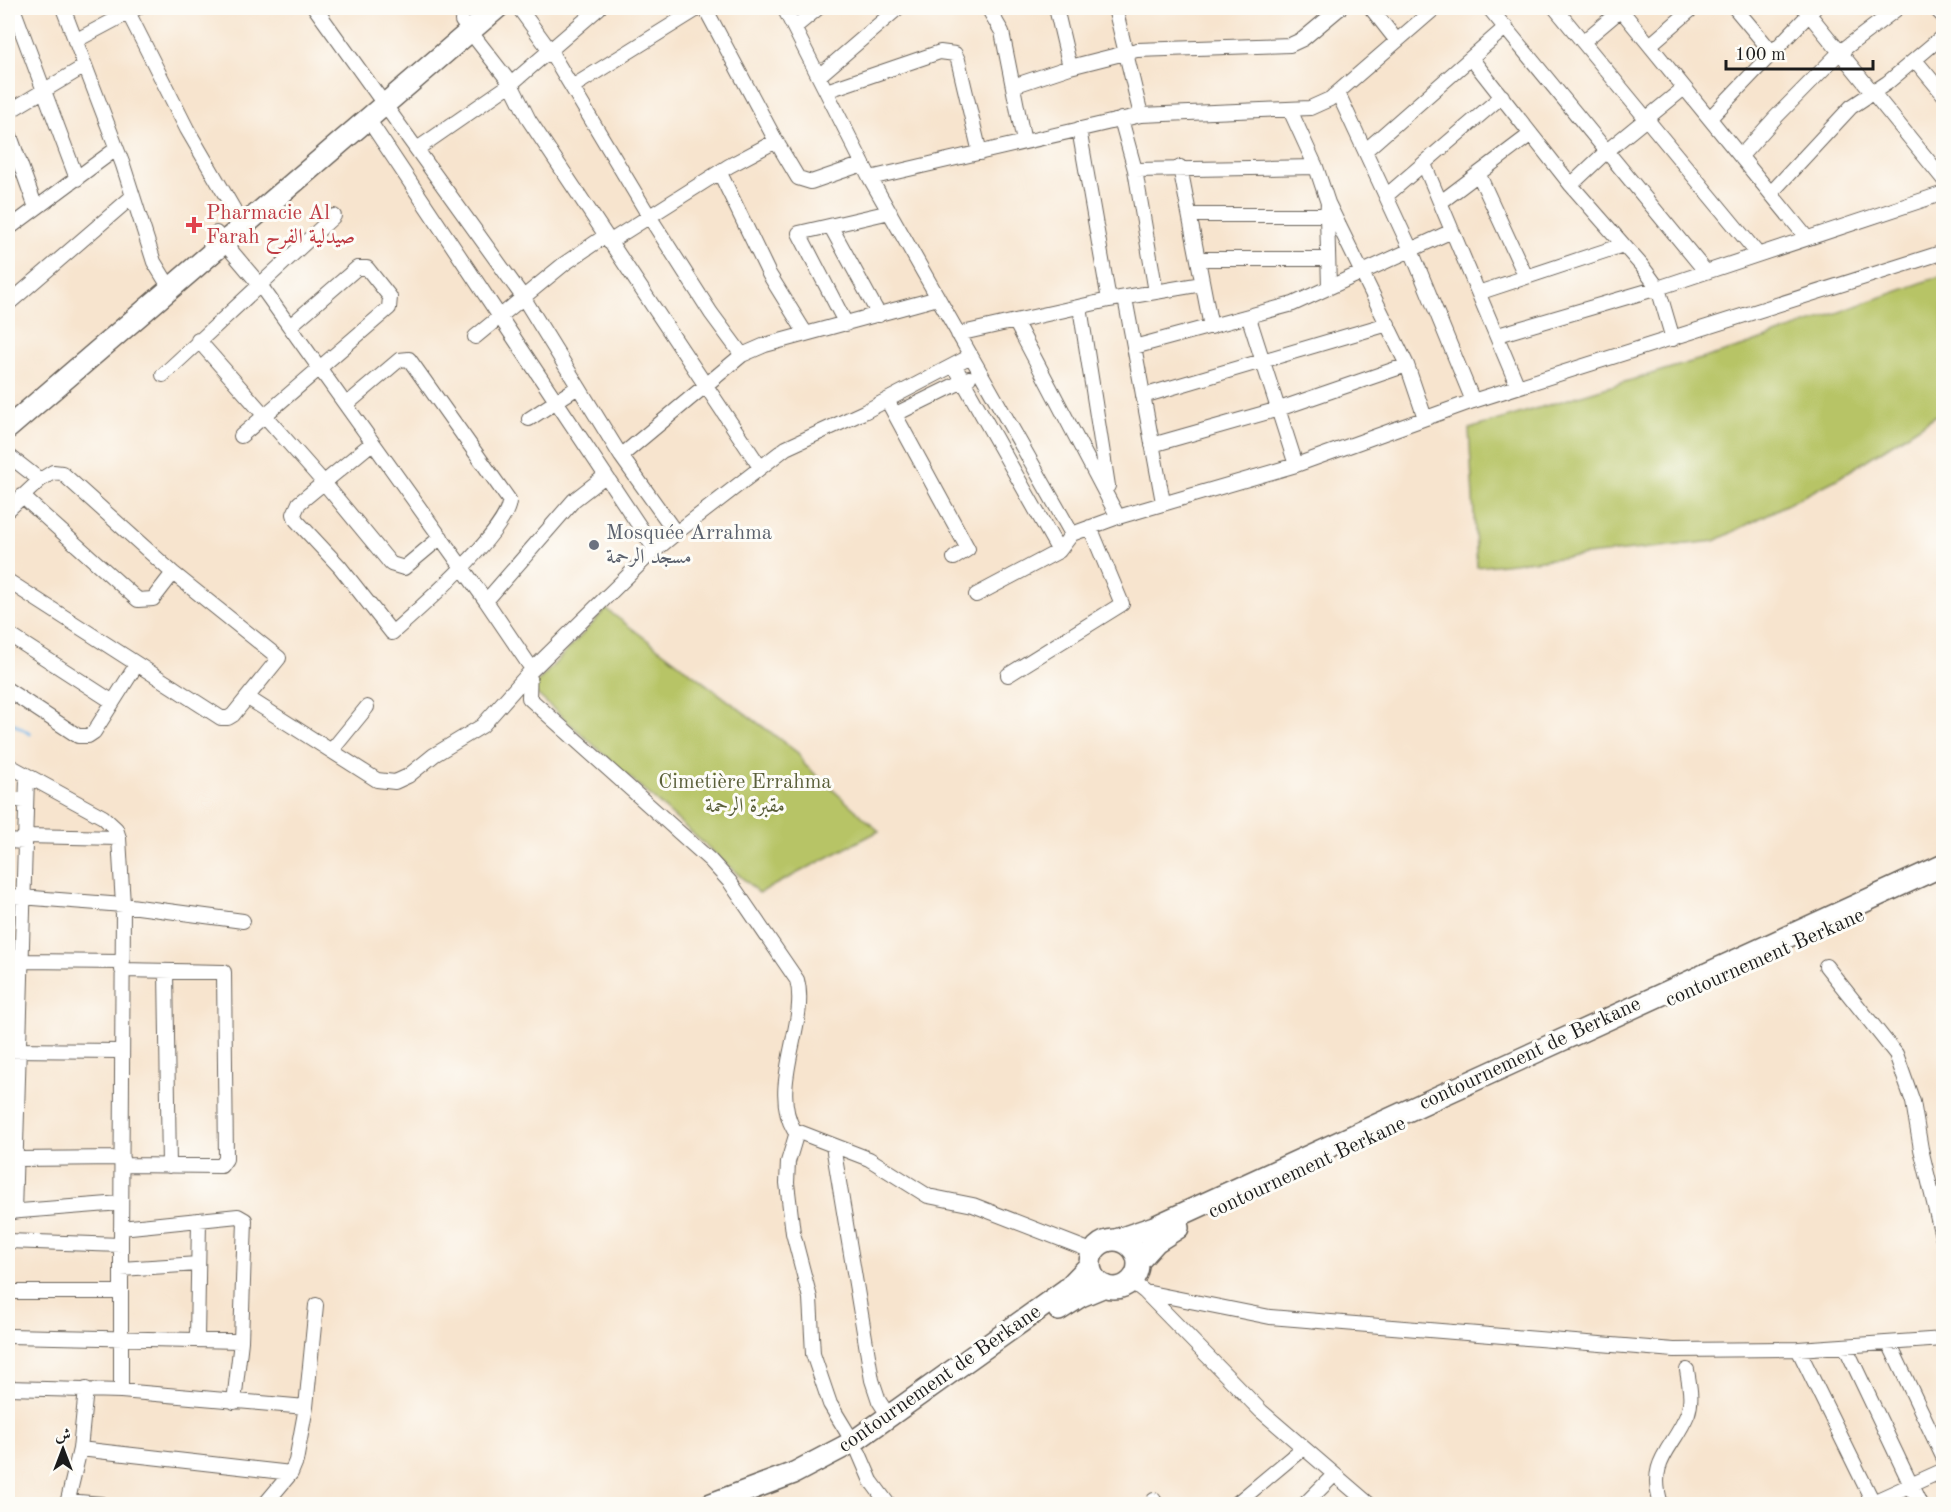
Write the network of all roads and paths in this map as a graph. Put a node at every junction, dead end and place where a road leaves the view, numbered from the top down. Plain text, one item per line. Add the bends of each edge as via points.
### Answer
1 (13, 8) edge
2 (63, 8) edge
3 (315, 8) edge
4 (497, 8) edge
5 (519, 8) edge
6 (599, 8) edge
7 (699, 8) edge
8 (705, 8) edge
9 (784, 8) edge
10 (818, 8) edge
11 (898, 8) edge
12 (988, 8) edge
13 (1056, 8) edge
14 (1115, 8) edge
15 (1340, 8) edge
16 (1371, 8) edge
17 (1436, 8) edge
18 (1489, 8) edge
19 (1555, 8) edge
20 (1693, 8) edge
21 (1735, 8) edge
22 (1898, 8) edge
23 (1935, 8) edge
24 (130, 9) edge
25 (1622, 9) edge
26 (1809, 9) edge
27 (1944, 17) edge
28 (469, 20) edge
29 (795, 27) junction
30 (1506, 27) junction
31 (1944, 34) edge
32 (1584, 40) junction
33 (75, 41) junction
34 (1397, 41) junction
35 (1650, 45) junction
36 (549, 49) junction
37 (1771, 51) junction
38 (1126, 52) junction
39 (1840, 52) junction
40 (1471, 58) junction
41 (1915, 60) junction
42 (85, 66) junction
43 (1070, 66) junction
44 (819, 76) junction
45 (511, 84) junction
46 (1013, 86) junction
47 (572, 87) junction
48 (1684, 88) junction
49 (44, 90) junction
50 (826, 91) junction
51 (1872, 91) junction
52 (1338, 93) junction
53 (1944, 95) edge
54 (1502, 96) junction
55 (381, 99) junction
56 (1290, 110) junction
57 (8, 112) edge
58 (1141, 115) junction
59 (1647, 118) junction
60 (1710, 118) junction
61 (368, 119) junction
62 (1122, 119) junction
63 (1078, 129) junction
64 (8, 130) edge
65 (1531, 134) junction
66 (776, 141) junction
67 (1024, 142) junction
68 (116, 149) junction
69 (417, 149) junction
70 (1365, 150) junction
71 (1608, 150) junction
72 (980, 153) junction
73 (1741, 156) junction
74 (863, 164) junction
75 (1424, 164) junction
76 (1180, 167) junction
77 (1316, 167) junction
78 (1135, 170) junction
79 (720, 173) junction
80 (1479, 175) junction
81 (870, 178) junction
82 (77, 179) junction
83 (1944, 180) edge
84 (1571, 185) junction
85 (1771, 193) junction
86 (1944, 193) edge
87 (133, 196) junction
88 (1386, 196) junction
89 (1441, 202) junction
90 (36, 208) junction
91 (1328, 209) junction
92 (890, 212) junction
93 (237, 215) junction
94 (1190, 215) junction
95 (334, 216) dead end
96 (649, 216) junction
97 (831, 227) junction
98 (8, 229) edge
99 (1452, 231) junction
100 (220, 238) junction
101 (1807, 238) junction
102 (607, 239) junction
103 (1623, 245) junction
104 (1411, 250) junction
105 (1944, 252) edge
106 (1757, 253) junction
107 (1198, 259) junction
108 (1328, 260) junction
109 (1706, 272) junction
110 (1363, 274) junction
111 (1526, 277) junction
112 (167, 283) junction
113 (1202, 284) junction
114 (260, 285) junction
115 (1329, 287) junction
116 (1658, 288) junction
117 (1156, 292) junction
118 (1480, 292) junction
119 (523, 297) junction
120 (938, 298) junction
121 (1125, 298) junction
122 (1109, 300) junction
123 (8, 304) edge
124 (1080, 307) junction
125 (879, 315) junction
126 (499, 317) junction
127 (1249, 318) junction
128 (1015, 321) junction
129 (846, 324) junction
130 (1388, 324) junction
131 (290, 326) junction
132 (1211, 327) junction
133 (806, 334) junction
134 (958, 334) junction
135 (1498, 335) junction
136 (475, 337) dead end
137 (1673, 339) junction
138 (198, 340) junction
139 (1134, 347) junction
140 (742, 355) junction
141 (969, 357) junction
142 (1265, 363) junction
143 (954, 365) junction
144 (1407, 365) junction
145 (319, 367) junction
146 (978, 372) junction
147 (163, 375) dead end
148 (963, 381) junction
149 (704, 386) junction
150 (578, 387) junction
151 (1518, 387) junction
152 (1143, 396) junction
153 (887, 400) junction
154 (555, 401) junction
155 (1473, 401) junction
156 (346, 405) junction
157 (1279, 409) junction
158 (8, 412) edge
159 (896, 414) junction
160 (266, 416) junction
161 (1425, 418) junction
162 (529, 419) dead end
163 (8, 428) edge
164 (241, 436) dead end
165 (372, 443) junction
166 (1152, 445) junction
167 (8, 455) edge
168 (621, 456) junction
169 (1296, 465) junction
170 (760, 467) junction
171 (630, 469) junction
172 (40, 480) junction
173 (608, 480) junction
174 (325, 484) junction
175 (22, 496) junction
176 (1109, 496) junction
177 (1163, 502) junction
178 (8, 510) edge
179 (1118, 517) junction
180 (1089, 527) junction
181 (676, 533) junction
182 (1072, 534) junction
183 (441, 537) junction
184 (1059, 550) junction
185 (656, 551) junction
186 (954, 558) dead end
187 (464, 567) junction
188 (173, 573) junction
189 (8, 581) edge
190 (976, 595) dead end
191 (486, 601) junction
192 (8, 634) edge
193 (137, 664) junction
194 (528, 674) junction
195 (1008, 675) dead end
196 (8, 690) edge
197 (248, 698) junction
198 (113, 702) junction
199 (367, 707) dead end
200 (332, 750) junction
201 (8, 765) edge
202 (27, 777) junction
203 (8, 799) edge
204 (26, 801) junction
205 (119, 838) junction
206 (24, 839) junction
207 (8, 841) edge
208 (1944, 865) edge
209 (1944, 878) edge
210 (8, 896) edge
211 (23, 897) junction
212 (123, 905) junction
213 (243, 921) dead end
214 (17, 952) edge
215 (122, 966) junction
216 (1826, 966) dead end
217 (166, 971) junction
218 (14, 1005) edge
219 (14, 1050) edge
220 (121, 1051) junction
221 (797, 1132) junction
222 (833, 1146) junction
223 (16, 1159) junction
224 (122, 1161) junction
225 (169, 1166) junction
226 (121, 1203) junction
227 (11, 1212) edge
228 (199, 1220) junction
229 (121, 1228) junction
230 (1116, 1240) junction
231 (8, 1241) edge
232 (1944, 1244) edge
233 (121, 1245) junction
234 (1092, 1258) junction
235 (198, 1264) junction
236 (121, 1269) junction
237 (1138, 1278) junction
238 (1106, 1286) junction
239 (8, 1292) edge
240 (120, 1292) junction
241 (316, 1305) dead end
242 (8, 1336) edge
243 (121, 1337) junction
244 (197, 1339) junction
245 (1944, 1339) edge
246 (241, 1341) junction
247 (1889, 1343) junction
248 (1845, 1346) junction
249 (1798, 1349) junction
250 (1687, 1370) dead end
251 (8, 1388) edge
252 (87, 1389) junction
253 (121, 1391) junction
254 (234, 1402) junction
255 (306, 1407) junction
256 (890, 1418) junction
257 (856, 1448) junction
258 (1303, 1448) junction
259 (80, 1449) junction
260 (1944, 1459) edge
261 (1944, 1470) edge
262 (291, 1473) junction
263 (1334, 1475) junction
264 (1910, 1485) junction
265 (1361, 1502) edge
266 (67, 1503) edge
267 (1874, 1503) edge
268 (102, 1504) edge
269 (265, 1504) edge
270 (711, 1504) edge
271 (747, 1504) edge
272 (888, 1504) edge
273 (1236, 1504) edge
274 (1305, 1504) edge
275 (1661, 1504) edge
276 (1920, 1504) edge

1 - 49 street
2 - 33 street
3 - 55 street
4 - 28 highway
5 - 36 street
6 - 36 street
7 - 47 street
8 - 66 street
9 - 29 street
10 - 29 street
11 - 44 street
12 - 46 street via 1002,32
13 - 43 street
14 - 38 street
15 - 38 street via 1304,39 1290,45
16 - 34 street
17 - 34 street
18 - 30 street
19 - 32 street
20 - 35 street
21 - 37 street
22 - 39 street
23 - 27 street
24 - 33 street
24 - 93 street via 187,129
25 - 32 street
25 - 35 street
26 - 37 street
26 - 39 street
28 - 45 street
28 - 55 highway
29 - 44 street
30 - 40 street
30 - 71 street
31 - 41 street
32 - 59 street
33 - 42 street
34 - 52 street
35 - 48 street
36 - 45 street
36 - 47 street
37 - 60 street
38 - 43 street
38 - 58 street
39 - 51 street
39 - 73 street
40 - 54 street
40 - 70 street
41 - 51 street
41 - 53 street
42 - 49 street
42 - 68 street
43 - 46 street
44 - 50 street
45 - 69 street
45 - 102 street via 529,120
46 - 67 street
47 - 96 street
48 - 59 street
48 - 60 street
49 - 57 street
49 - 82 street
50 - 72 street via 940,52 955,54
50 - 74 street
51 - 83 street
51 - 85 street via 1851,107
52 - 56 street via 1320,104
52 - 70 street
54 - 65 street
54 - 75 street
55 - 61 highway
55 - 69 street
55 - 93 highway
56 - 58 street
56 - 77 street
58 - 62 street
59 - 71 street
59 - 106 street
60 - 73 street
61 - 100 highway
61 - 126 street
62 - 63 street
62 - 78 street
63 - 67 street
63 - 122 street
64 - 90 street
65 - 80 street
65 - 84 street
66 - 74 street via 794,173 804,182
66 - 79 street
67 - 72 street
68 - 82 street
68 - 87 street
69 - 119 street
70 - 88 street
71 - 84 street
71 - 109 street
72 - 81 street
73 - 85 street
74 - 81 street
75 - 88 street
75 - 89 street
76 - 77 street
76 - 78 street
76 - 94 street
77 - 91 street
78 - 117 street
79 - 96 street
79 - 133 street via 769,274
80 - 89 street
80 - 111 street
81 - 92 street
82 - 90 street
84 - 103 street
85 - 101 street
86 - 101 street
87 - 112 street via 154,262
87 - 123 street
88 - 104 street
89 - 99 street
90 - 98 street
91 - 94 street
91 - 108 street
91 - 110 street
92 - 97 street
92 - 120 street
93 - 100 highway
94 - 107 street
95 - 114 street
96 - 102 street
96 - 140 street
97 - 125 street
97 - 129 street via 799,233
99 - 104 street
99 - 118 street
100 - 112 highway
100 - 114 street
101 - 106 street
102 - 119 street via 564,264
102 - 149 street
103 - 111 street
103 - 116 street
104 - 110 street
104 - 155 street
105 - 137 street
106 - 109 street
107 - 108 street
107 - 113 street
108 - 115 street
109 - 116 street
110 - 115 street
110 - 130 street
111 - 118 street
112 - 158 highway
112 - 163 highway
113 - 117 street
113 - 132 street
114 - 131 street
114 - 138 street
115 - 127 street
116 - 135 street
116 - 137 street
117 - 121 street
118 - 135 street
119 - 126 street
119 - 150 street
120 - 125 street
120 - 134 street
121 - 122 street
121 - 139 street
122 - 124 street
124 - 128 street
124 - 176 street
125 - 129 street
126 - 136 street
126 - 154 street
127 - 132 street
127 - 142 street
128 - 134 street
128 - 176 street
129 - 133 street
130 - 142 street
130 - 144 street
131 - 145 street
131 - 145 street via 357,268 368,268 390,297 389,308
132 - 139 street
133 - 140 street
134 - 141 street
135 - 151 street
137 - 151 street
138 - 147 street
138 - 160 street
139 - 152 street
140 - 149 street
141 - 143 street
141 - 146 street
142 - 152 street
142 - 157 street
143 - 148 street
143 - 153 street
144 - 157 street
144 - 161 street
145 - 156 street
145 - 160 street
146 - 148 street
146 - 182 street
148 - 159 street
148 - 184 street
149 - 168 street
149 - 170 street
150 - 154 street
150 - 168 street
151 - 155 street
152 - 166 street
153 - 159 street
153 - 170 street via 786,448
154 - 162 street
154 - 173 street
155 - 161 street
156 - 165 street
156 - 187 street via 399,360 409,359 509,500 508,512
157 - 166 street
157 - 169 street
159 - 186 street via 968,549
160 - 164 street
160 - 174 street
161 - 169 street
165 - 174 street
165 - 183 street
166 - 177 street
167 - 172 street
168 - 171 street
169 - 177 street
170 - 181 street
171 - 173 street
171 - 181 street
172 - 175 street
172 - 188 street via 53,472 62,473
173 - 185 street
173 - 191 street via 574,500
174 - 183 street via 397,568 404,568
174 - 187 street via 299,503 294,514 296,520 340,567 392,633
175 - 178 street
175 - 188 street via 138,600 153,598
176 - 179 street
177 - 179 street
179 - 180 street
180 - 182 street
180 - 195 street via 1122,604
181 - 185 street
182 - 184 street
183 - 187 street
184 - 190 street
185 - 194 street
187 - 191 street
188 - 197 street via 279,658
189 - 193 street
191 - 194 street via 524,655 530,666
192 - 198 street
193 - 197 street via 221,717 233,715
193 - 198 street
194 - 200 street via 482,726 395,782 377,780
194 - 221 street via 529,698 710,860 730,882 798,980 786,1100 792,1127
196 - 198 street via 78,736 94,732
197 - 200 street
199 - 200 street
201 - 202 street
202 - 204 street
202 - 205 street via 111,822
203 - 204 street
204 - 206 street
205 - 206 street
205 - 212 street
206 - 207 street
206 - 211 street
208 - 230 highway, contournement de Berkane via 1154,1227
209 - 237 highway, contournement Berkane via 1191,1221 1156,1242
210 - 211 street
211 - 212 street
211 - 214 street
212 - 213 street
212 - 215 street
214 - 215 street
214 - 218 street
215 - 217 street
215 - 220 street
216 - 232 street via 1896,1054 1912,1102
217 - 225 street
217 - 225 street via 220,970 226,976 226,1159 221,1166
218 - 219 street
219 - 220 street
219 - 223 street
220 - 224 street
221 - 222 street
221 - 257 street via 788,1162 787,1183 793,1233 810,1298 813,1354 830,1404
222 - 234 street via 875,1163 928,1196 973,1205
222 - 256 street via 872,1380
223 - 224 street
223 - 227 street
224 - 225 street
224 - 226 street
226 - 227 street
226 - 229 street
228 - 229 street
228 - 235 street
228 - 246 street via 238,1216 245,1220
229 - 233 street
230 - 234 highway via 1103,1243
230 - 237 highway via 1133,1250
231 - 233 street
233 - 236 street
234 - 238 highway via 1095,1277
234 - 256 highway, contournement de Berkane via 1067,1289
235 - 236 street
235 - 244 street
236 - 240 street
237 - 238 highway via 1119,1287
237 - 249 street via 1229,1310 1334,1324 1674,1350
237 - 258 street via 1261,1411
238 - 257 highway via 1066,1306
239 - 240 street
240 - 243 street
241 - 255 street
242 - 243 street
243 - 244 street
243 - 253 street
244 - 246 street
245 - 247 street
246 - 254 street
247 - 248 street
247 - 260 street
248 - 249 street
248 - 264 street
249 - 267 street
250 - 275 street via 1688,1413 1655,1478
251 - 252 street
252 - 253 street
252 - 259 street
253 - 254 street
254 - 255 street
255 - 262 street
256 - 257 highway, contournement de Berkane
257 - 270 highway, contournement de Berkane
257 - 271 highway via 799,1484
257 - 272 street via 871,1481
258 - 263 street
258 - 273 street
259 - 262 street
259 - 266 street
261 - 264 street
262 - 269 street
263 - 265 street
263 - 274 street
264 - 267 street
264 - 276 street
266 - 268 street

